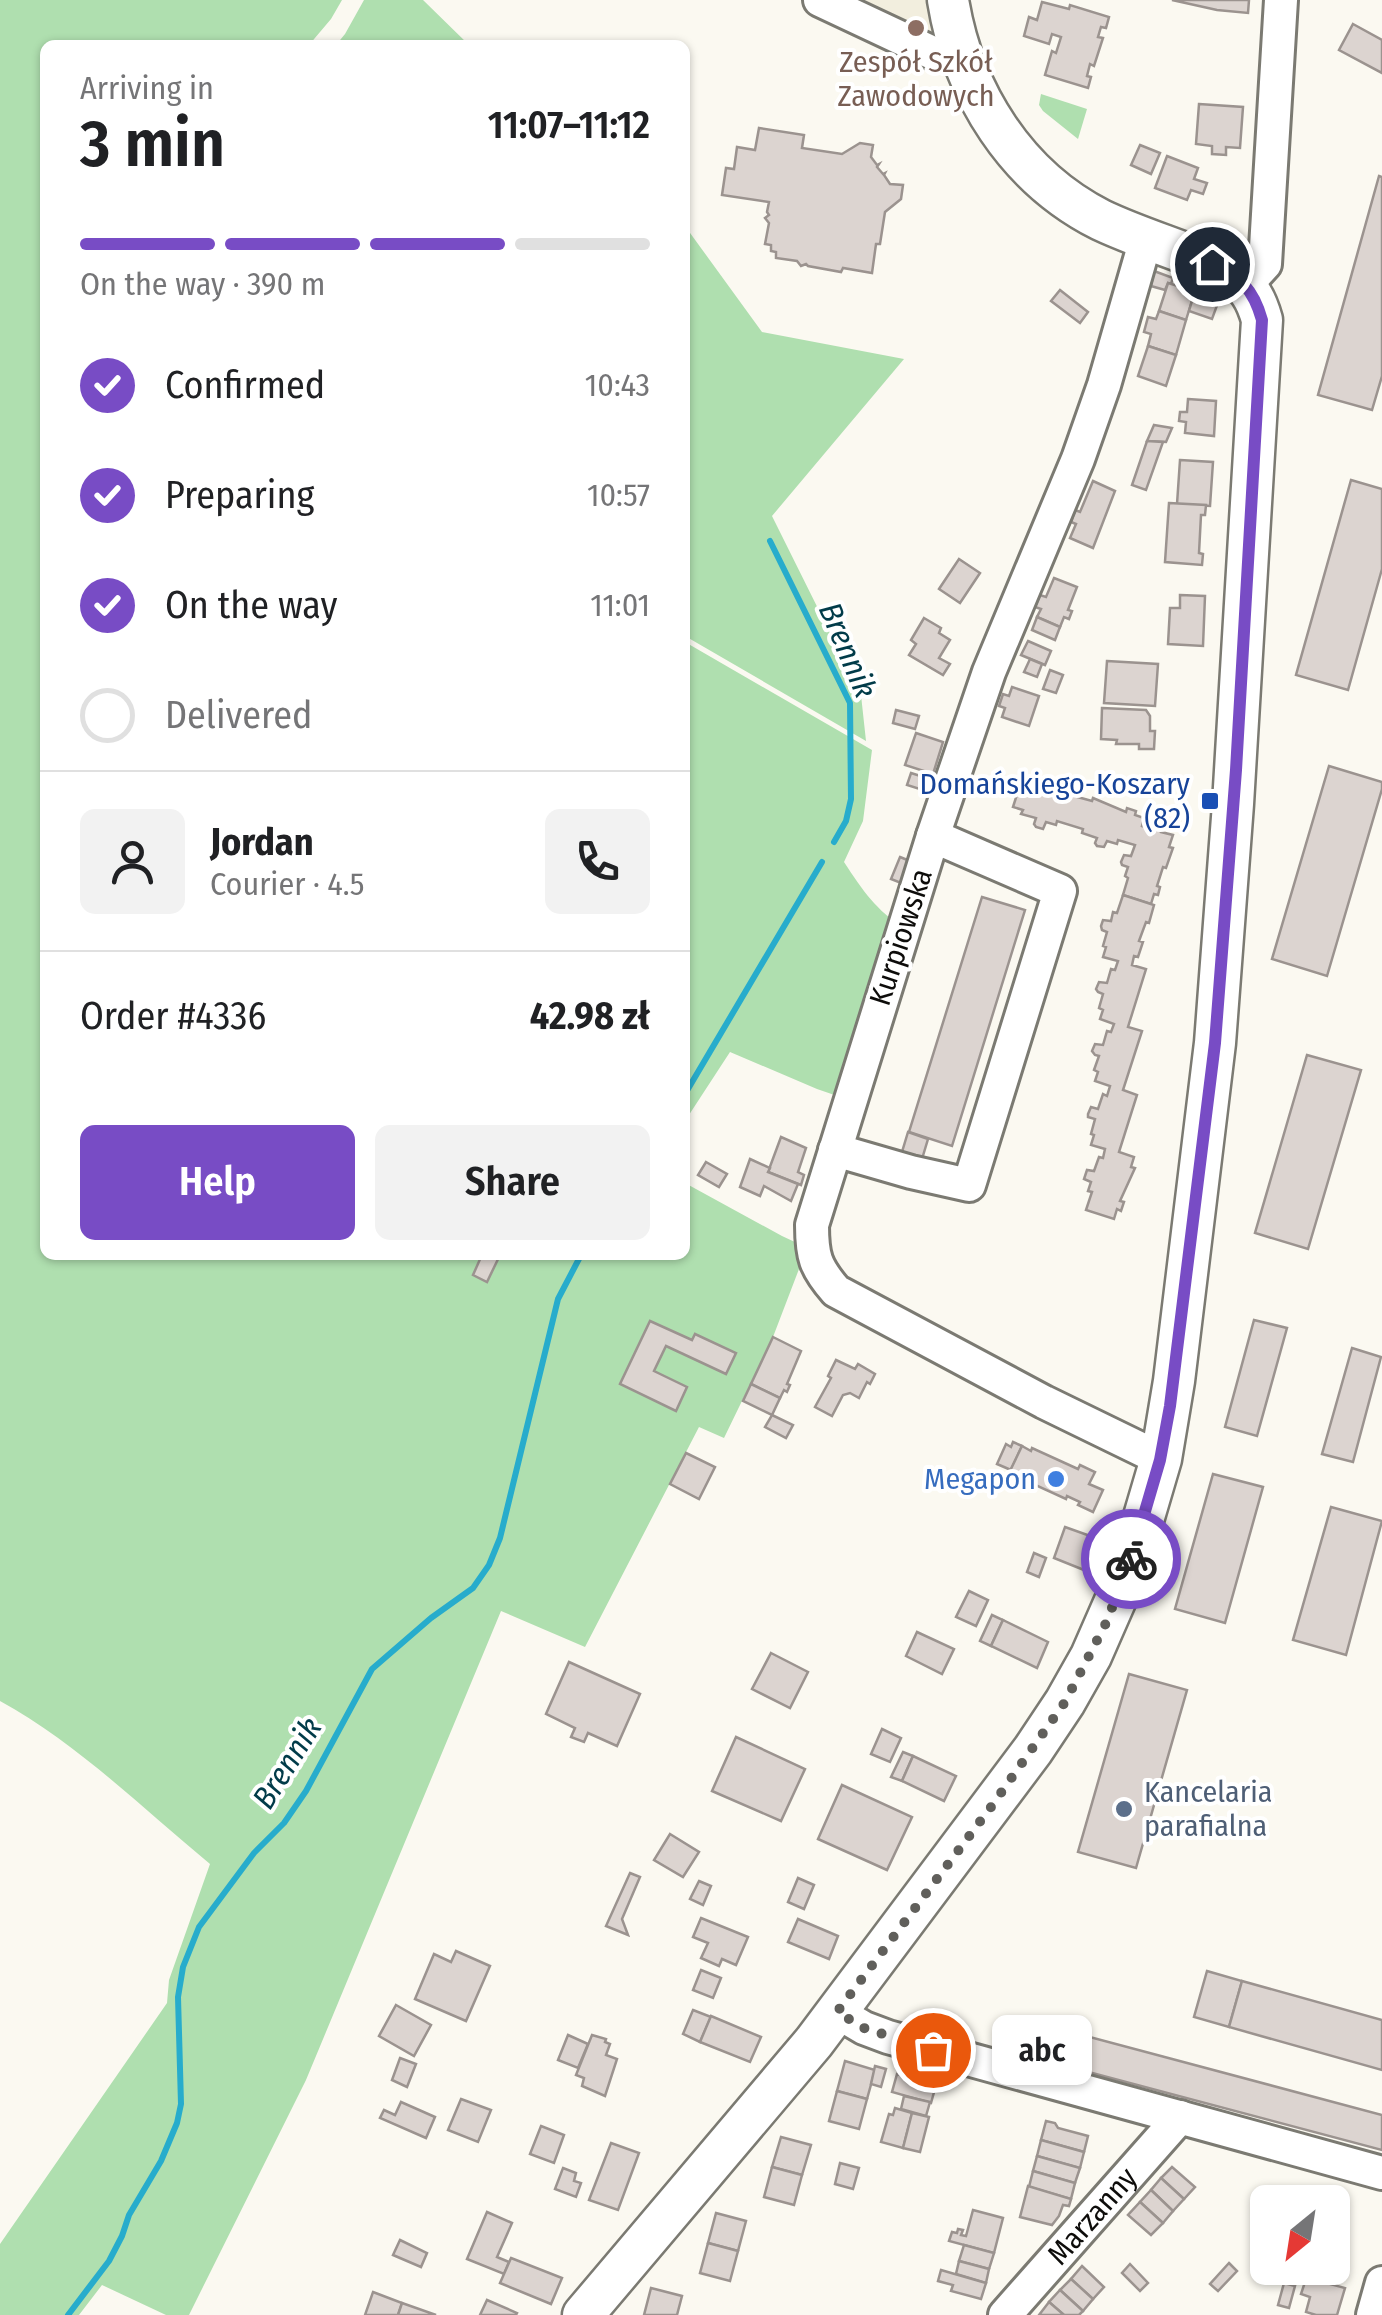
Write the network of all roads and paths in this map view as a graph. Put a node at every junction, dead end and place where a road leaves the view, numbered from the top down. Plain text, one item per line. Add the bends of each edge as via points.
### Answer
1 (820, 0) edge
2 (948, 0) edge
3 (1281, 0) edge
4 (960, 53) junction
5 (1146, 239) junction
6 (1246, 285) junction
7 (934, 836) junction
8 (835, 1150) junction
9 (1160, 1460) junction
10 (837, 2012) junction
11 (1180, 2117) junction
12 (1382, 2174) edge
13 (1382, 2283) edge
14 (584, 2315) edge
15 (1005, 2315) edge
16 (1373, 2315) edge

1 - 4 street via 937,55
2 - 4 main road
3 - 6 street via 1265,264
4 - 5 main road via 985,109 1039,177 1082,209
5 - 6 main road via 1230,272
5 - 7 street, Kurpiowska via 1078,458 989,672
6 - 9 main road via 1262,320 1228,879 1207,1119
7 - 8 street, Kurpiowska
7 - 8 street via 1060,890 969,1185
8 - 9 street, Kurpiowska via 812,1225 812,1250 819,1272 836,1291
9 - 10 main road via 1123,1583 1078,1682
10 - 11 street via 888,2037
10 - 14 main road
11 - 12 street
11 - 15 street, Marzanny
13 - 16 street

